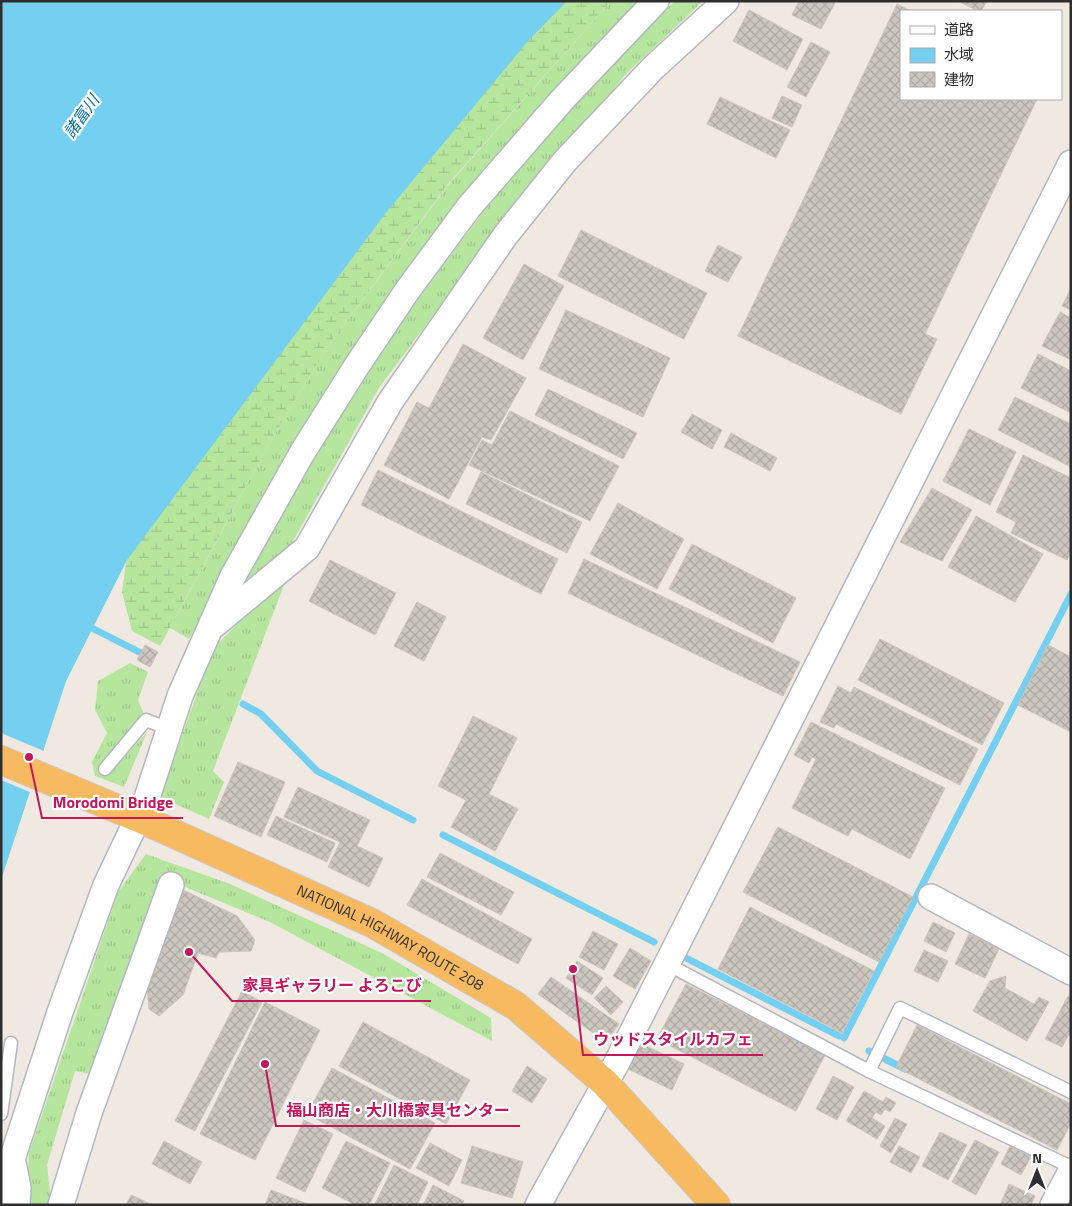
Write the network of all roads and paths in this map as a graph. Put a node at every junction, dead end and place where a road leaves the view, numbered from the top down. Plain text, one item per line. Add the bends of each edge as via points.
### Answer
1 (656, 1) edge
2 (726, 1) edge
3 (1071, 163) edge
4 (208, 631) junction
5 (169, 729) junction
6 (1, 760) edge
7 (105, 770) dead end
8 (139, 818) junction
9 (171, 885) dead end
10 (931, 896) dead end
11 (667, 964) junction
12 (1071, 972) edge
13 (11, 1043) dead end
14 (869, 1071) junction
15 (605, 1083) junction
16 (1071, 1092) edge
17 (1, 1114) edge
18 (1071, 1167) edge
19 (1071, 1171) edge
20 (5, 1194) edge
21 (61, 1205) edge
22 (538, 1205) edge
23 (716, 1205) edge
24 (1053, 1205) edge

1 - 4 street via 562,100 469,207 408,291 302,453 233,576
2 - 4 street via 653,68 565,161 505,236 390,402 307,548
3 - 11 street
4 - 5 street
5 - 7 lane via 146,720
5 - 8 street
6 - 8 highway, NATIONAL HIGHWAY ROUTE 208
8 - 15 highway, NATIONAL HIGHWAY ROUTE 208 via 372,923 516,1006
8 - 20 street via 106,885 60,1012 12,1160
9 - 21 street via 89,1113
10 - 12 street
11 - 14 lane
11 - 15 street
13 - 17 lane
14 - 16 lane via 900,1008
14 - 18 lane
15 - 22 street
15 - 23 highway, NATIONAL HIGHWAY ROUTE 208
19 - 24 street

